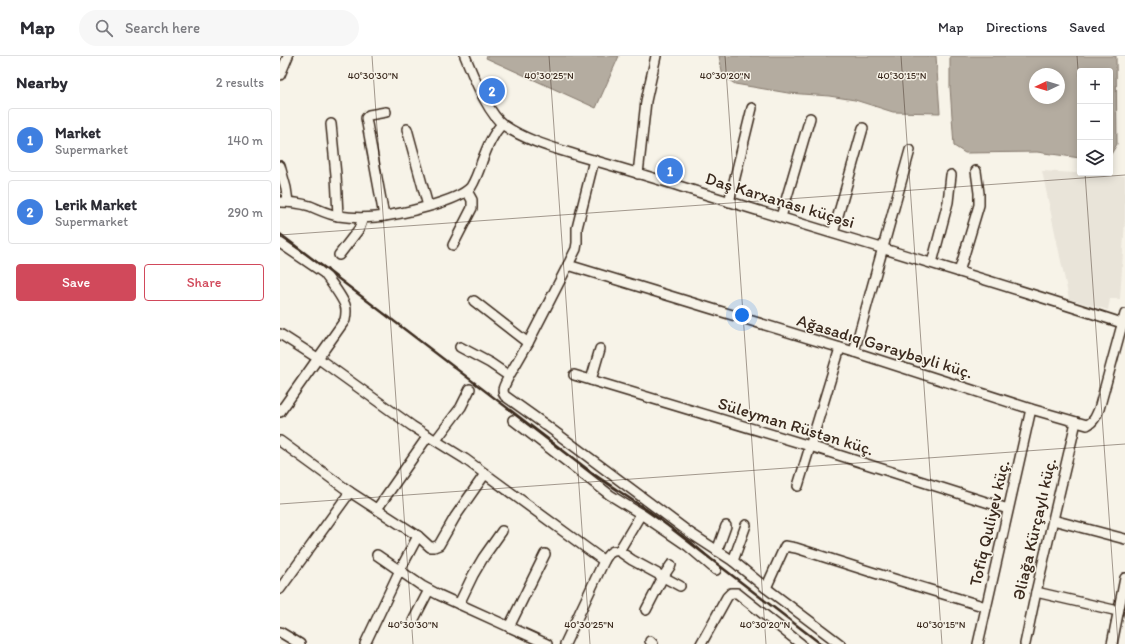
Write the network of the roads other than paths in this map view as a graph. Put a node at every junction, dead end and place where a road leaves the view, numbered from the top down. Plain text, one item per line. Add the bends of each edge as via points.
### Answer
1 (288, 56) edge
2 (465, 56) edge
3 (656, 56) edge
4 (280, 75) edge
5 (752, 108) dead end
6 (386, 112) dead end
7 (810, 118) dead end
8 (331, 124) dead end
9 (502, 124) junction
10 (862, 128) dead end
11 (407, 129) dead end
12 (910, 150) dead end
13 (594, 160) junction
14 (280, 166) edge
15 (976, 171) dead end
16 (638, 174) junction
17 (951, 175) dead end
18 (467, 191) junction
19 (284, 202) edge
20 (729, 202) junction
21 (428, 206) junction
22 (338, 216) junction
23 (384, 216) junction
24 (781, 217) junction
25 (363, 218) junction
26 (833, 233) junction
27 (280, 243) edge
28 (453, 245) dead end
29 (883, 248) junction
30 (339, 255) dead end
31 (932, 263) junction
32 (568, 265) junction
33 (959, 272) junction
34 (474, 301) dead end
35 (1124, 320) edge
36 (280, 334) edge
37 (528, 343) junction
38 (460, 347) dead end
39 (840, 348) junction
40 (600, 349) dead end
41 (854, 352) junction
42 (319, 359) junction
43 (574, 375) dead end
44 (509, 376) junction
45 (591, 380) junction
46 (470, 389) dead end
47 (1032, 408) junction
48 (280, 412) edge
49 (513, 420) dead end
50 (1076, 422) junction
51 (428, 436) junction
52 (436, 440) junction
53 (280, 441) edge
54 (810, 446) junction
55 (485, 474) junction
56 (798, 486) dead end
57 (350, 492) junction
58 (1008, 508) junction
59 (377, 509) junction
60 (641, 514) junction
61 (1053, 520) junction
62 (746, 525) dead end
63 (726, 526) dead end
64 (502, 531) dead end
65 (418, 536) junction
66 (1125, 539) edge
67 (619, 551) junction
68 (717, 551) junction
69 (545, 554) dead end
70 (377, 555) dead end
71 (604, 561) junction
72 (733, 561) junction
73 (671, 565) dead end
74 (400, 570) junction
75 (716, 570) dead end
76 (663, 576) junction
77 (1125, 580) edge
78 (680, 586) dead end
79 (766, 588) junction
80 (280, 589) edge
81 (429, 590) junction
82 (1036, 592) junction
83 (459, 604) junction
84 (986, 607) junction
85 (646, 610) dead end
86 (1118, 611) junction
87 (413, 621) dead end
88 (509, 627) junction
89 (280, 632) edge
90 (300, 644) edge
91 (365, 644) edge
92 (547, 644) edge
93 (565, 644) edge
94 (701, 644) edge
95 (801, 644) edge
96 (840, 644) edge
97 (978, 644) edge
98 (1025, 644) edge
99 (1112, 644) edge

1 - 4 street
2 - 9 street, Daş Karxanası küçəsi via 484,98
3 - 16 street via 646,101
5 - 20 street
6 - 23 street via 369,115 366,118
7 - 24 street
8 - 22 street
9 - 13 street, Daş Karxanası küçəsi via 537,142
9 - 18 street via 491,139 475,179
10 - 26 street
11 - 21 street
12 - 29 street
13 - 16 street, Daş Karxanası küçəsi
13 - 32 street via 577,228 578,243
14 - 19 street via 286,188
15 - 33 street via 979,205
16 - 20 street, Daş Karxanası küçəsi
17 - 31 street via 948,202
18 - 21 street
18 - 28 street via 472,200 472,208
19 - 22 street via 310,206
20 - 24 street, Daş Karxanası küçəsi
21 - 23 street
22 - 25 street
23 - 25 street
24 - 26 street, Daş Karxanası küçəsi
25 - 30 street via 359,229
26 - 29 street, Daş Karxanası küçəsi
27 - 42 street via 324,273 345,304 345,320
29 - 31 street, Daş Karxanası küçəsi
29 - 41 street
31 - 33 street, Daş Karxanası küçəsi
32 - 37 street
32 - 39 street, Ağasadıq Gəraybəyli küç.
33 - 35 street, Daş Karxanası küçəsi
34 - 37 street
35 - 50 street, Ağasadıq Gəraybəyli küç. via 1095,417 1092,423 1087,425
36 - 42 street
37 - 44 street
38 - 44 street
39 - 41 street, Ağasadıq Gəraybəyli küç.
39 - 54 street
40 - 45 street
41 - 47 street, Ağasadıq Gəraybəyli küç.
42 - 48 street
42 - 51 street
43 - 45 street, Süleyman Rüstən küç.
44 - 68 street via 503,390 505,396
45 - 54 street, Süleyman Rüstən küç.
46 - 52 street via 461,407
47 - 50 street, Ağasadıq Gəraybəyli küç.
47 - 58 street, Tofiq Quliyev küç.
49 - 60 street via 594,483
50 - 61 street, Əliağa Kürçaylı küç.
51 - 52 street
51 - 59 street
52 - 55 street
53 - 57 street
54 - 56 street
54 - 58 street, Süleyman Rüstən küç.
55 - 65 street via 438,545 430,547
55 - 71 street
57 - 59 street
57 - 80 street
58 - 84 street, Tofiq Quliyev küç.
59 - 65 street
60 - 67 street
60 - 75 street via 688,546
61 - 66 street
61 - 82 street, Əliağa Kürçaylı küç.
62 - 72 street
63 - 68 street
64 - 83 street via 483,558
65 - 74 street
67 - 71 street via 609,553
67 - 76 street
68 - 72 street
69 - 88 street
70 - 74 street
71 - 93 street
72 - 79 street
73 - 76 street
74 - 81 street
74 - 91 street
76 - 78 street
76 - 85 street
77 - 86 street
79 - 84 street via 785,546
79 - 96 street
81 - 83 street
81 - 87 street
82 - 86 street
82 - 98 street, Əliağa Kürçaylı küç.
83 - 88 street
84 - 97 street, Tofiq Quliyev küç.
86 - 99 street
88 - 92 street
89 - 90 street
94 - 95 street via 727,597 733,592 738,593

